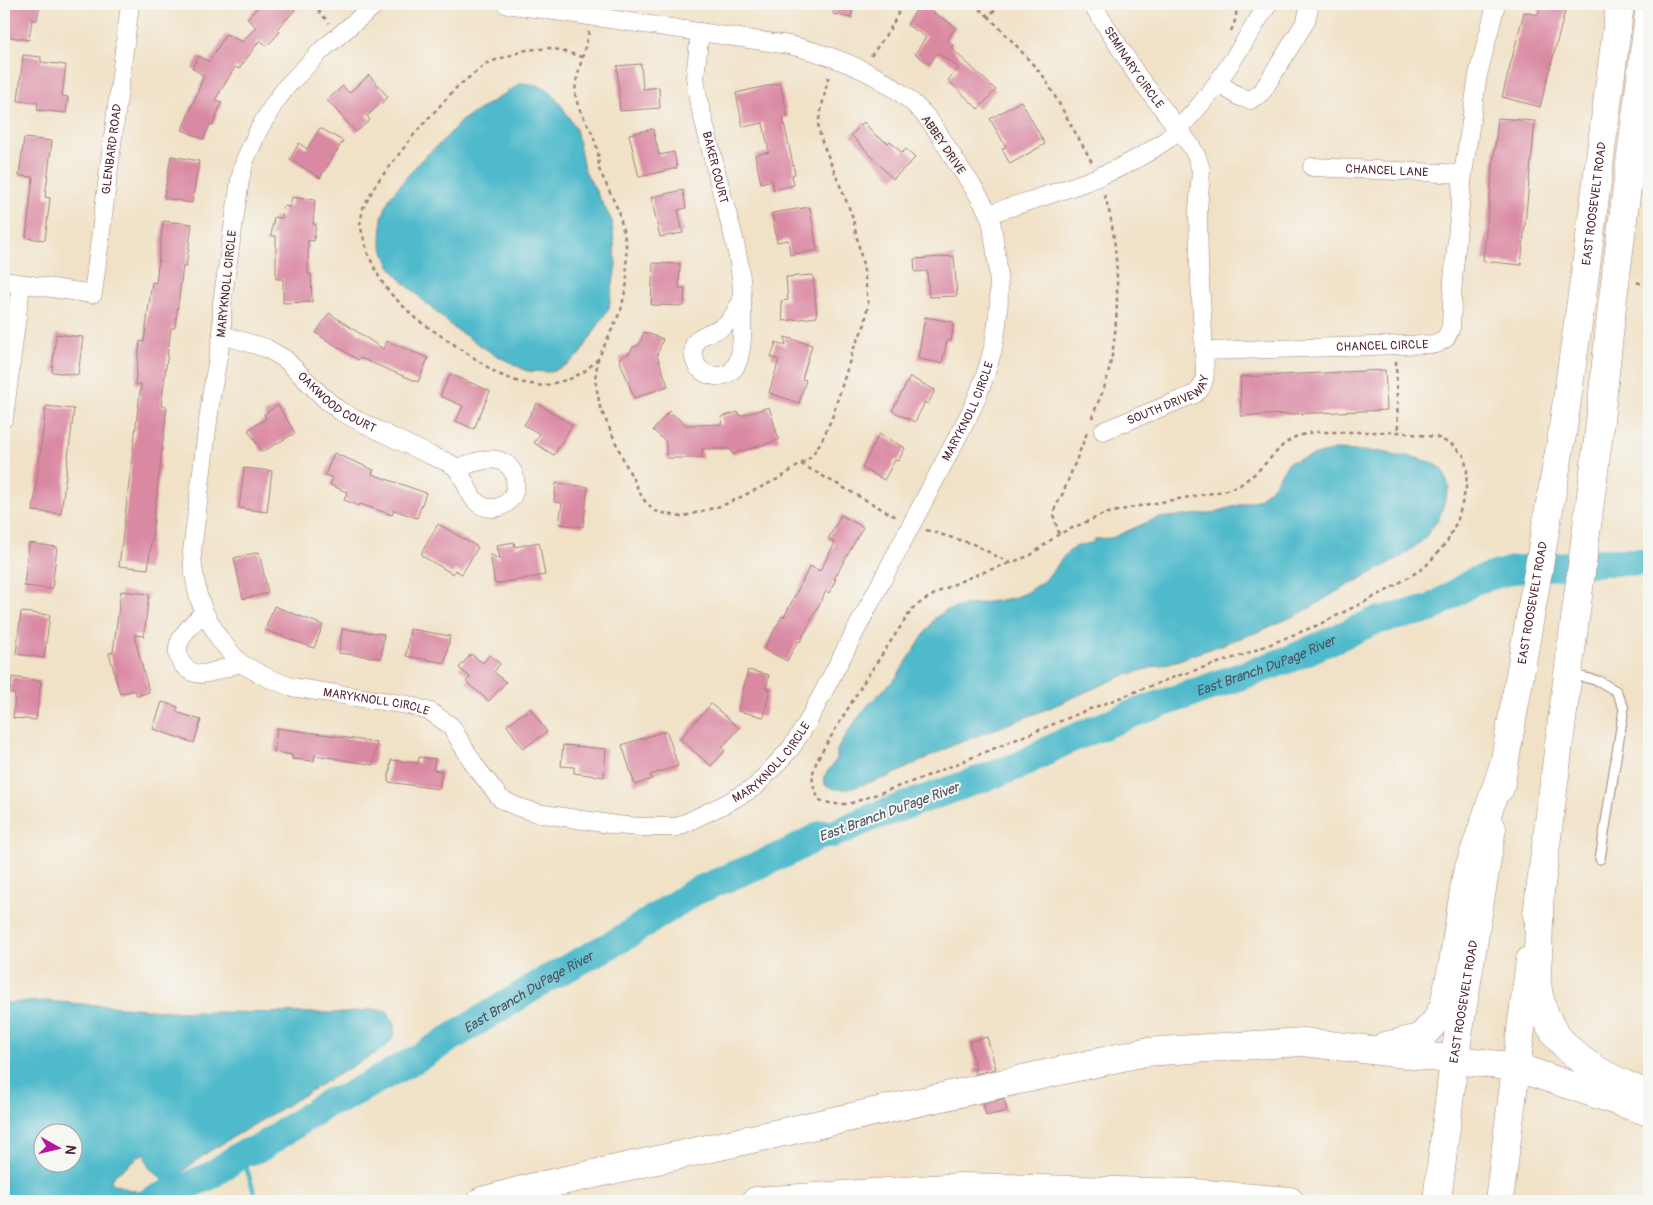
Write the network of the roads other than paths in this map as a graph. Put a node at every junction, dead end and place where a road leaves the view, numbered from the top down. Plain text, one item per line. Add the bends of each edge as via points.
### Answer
1 (130, 4) edge
2 (376, 4) edge
3 (506, 4) edge
4 (1092, 4) edge
5 (1268, 4) edge
6 (1310, 4) edge
7 (1494, 4) edge
8 (1620, 4) edge
9 (1635, 4) edge
10 (1649, 14) edge
11 (700, 32) junction
12 (1649, 82) edge
13 (1218, 83) junction
14 (1637, 112) junction
15 (1178, 129) junction
16 (1312, 167) dead end
17 (1463, 174) junction
18 (1628, 182) junction
19 (989, 214) junction
20 (1585, 274) junction
21 (1616, 278) junction
22 (12, 282) edge
23 (742, 301) dead end
24 (222, 335) junction
25 (1204, 350) junction
26 (4, 418) edge
27 (1095, 425) road end
28 (456, 468) dead end
29 (204, 612) junction
30 (240, 663) junction
31 (1567, 674) junction
32 (1504, 764) junction
33 (1600, 859) dead end
34 (1540, 890) junction
35 (1370, 1050) junction
36 (1454, 1061) junction
37 (1516, 1067) junction
38 (1649, 1094) edge
39 (1649, 1112) edge
40 (482, 1201) edge
41 (756, 1201) edge
42 (1290, 1201) edge
43 (1438, 1201) edge
44 (1499, 1201) edge

1 - 22 street, GLENBARD ROAD via 94,294
2 - 24 street, MARYKNOLL CIRCLE via 297,74 259,129 245,160 236,195 222,303
3 - 11 street, ABBEY DRIVE
4 - 15 street, SEMINARY CIRCLE via 1137,75
5 - 13 street
6 - 13 street via 1306,21 1262,92 1250,100
7 - 17 street, CHANCEL CIRCLE via 1478,75
8 - 20 main road, EAST ROOSEVELT ROAD
9 - 14 main road via 1627,75
10 - 14 main road
11 - 19 street, ABBEY DRIVE via 789,44 833,57 862,70 901,95 931,123
11 - 23 street, BAKER COURT via 695,77 698,99 739,263
12 - 18 lane
13 - 15 street
14 - 18 main road
15 - 19 street via 1166,141 1130,163
15 - 25 street via 1197,157 1200,170 1198,211
16 - 17 street, CHANCEL LANE
17 - 25 street, CHANCEL CIRCLE via 1451,327 1442,342
18 - 21 main road
19 - 30 street, MARYKNOLL CIRCLE via 999,279 999,313 993,353 982,388 807,723 791,748 755,787 677,827 616,825 537,813 501,799 475,766 451,726 431,712 408,705 291,687
20 - 21 main road
20 - 32 main road, EAST ROOSEVELT ROAD via 1562,435
21 - 31 main road
22 - 26 street
24 - 28 street, OAKWOOD COURT via 266,348 285,359 340,411
24 - 29 street, MARYKNOLL CIRCLE via 211,396 192,552 195,582
25 - 27 street, SOUTH DRIVEWAY via 1205,380 1195,394
29 - 30 street, MARYKNOLL CIRCLE via 220,640
29 - 30 street via 179,642 177,650 183,665 189,671 205,674
31 - 33 lane via 1599,681 1616,691 1624,708
31 - 34 main road
32 - 35 main road via 1466,878 1454,962 1444,1005 1420,1038
32 - 36 main road, EAST ROOSEVELT ROAD
34 - 37 main road
34 - 38 main road via 1537,982 1542,1008 1550,1026 1575,1057 1624,1085
35 - 36 main road
35 - 40 main road via 1303,1042 1145,1052 526,1188
36 - 37 main road
36 - 43 main road, EAST ROOSEVELT ROAD
37 - 39 main road
37 - 44 main road
41 - 42 main road via 961,1188 1195,1193

